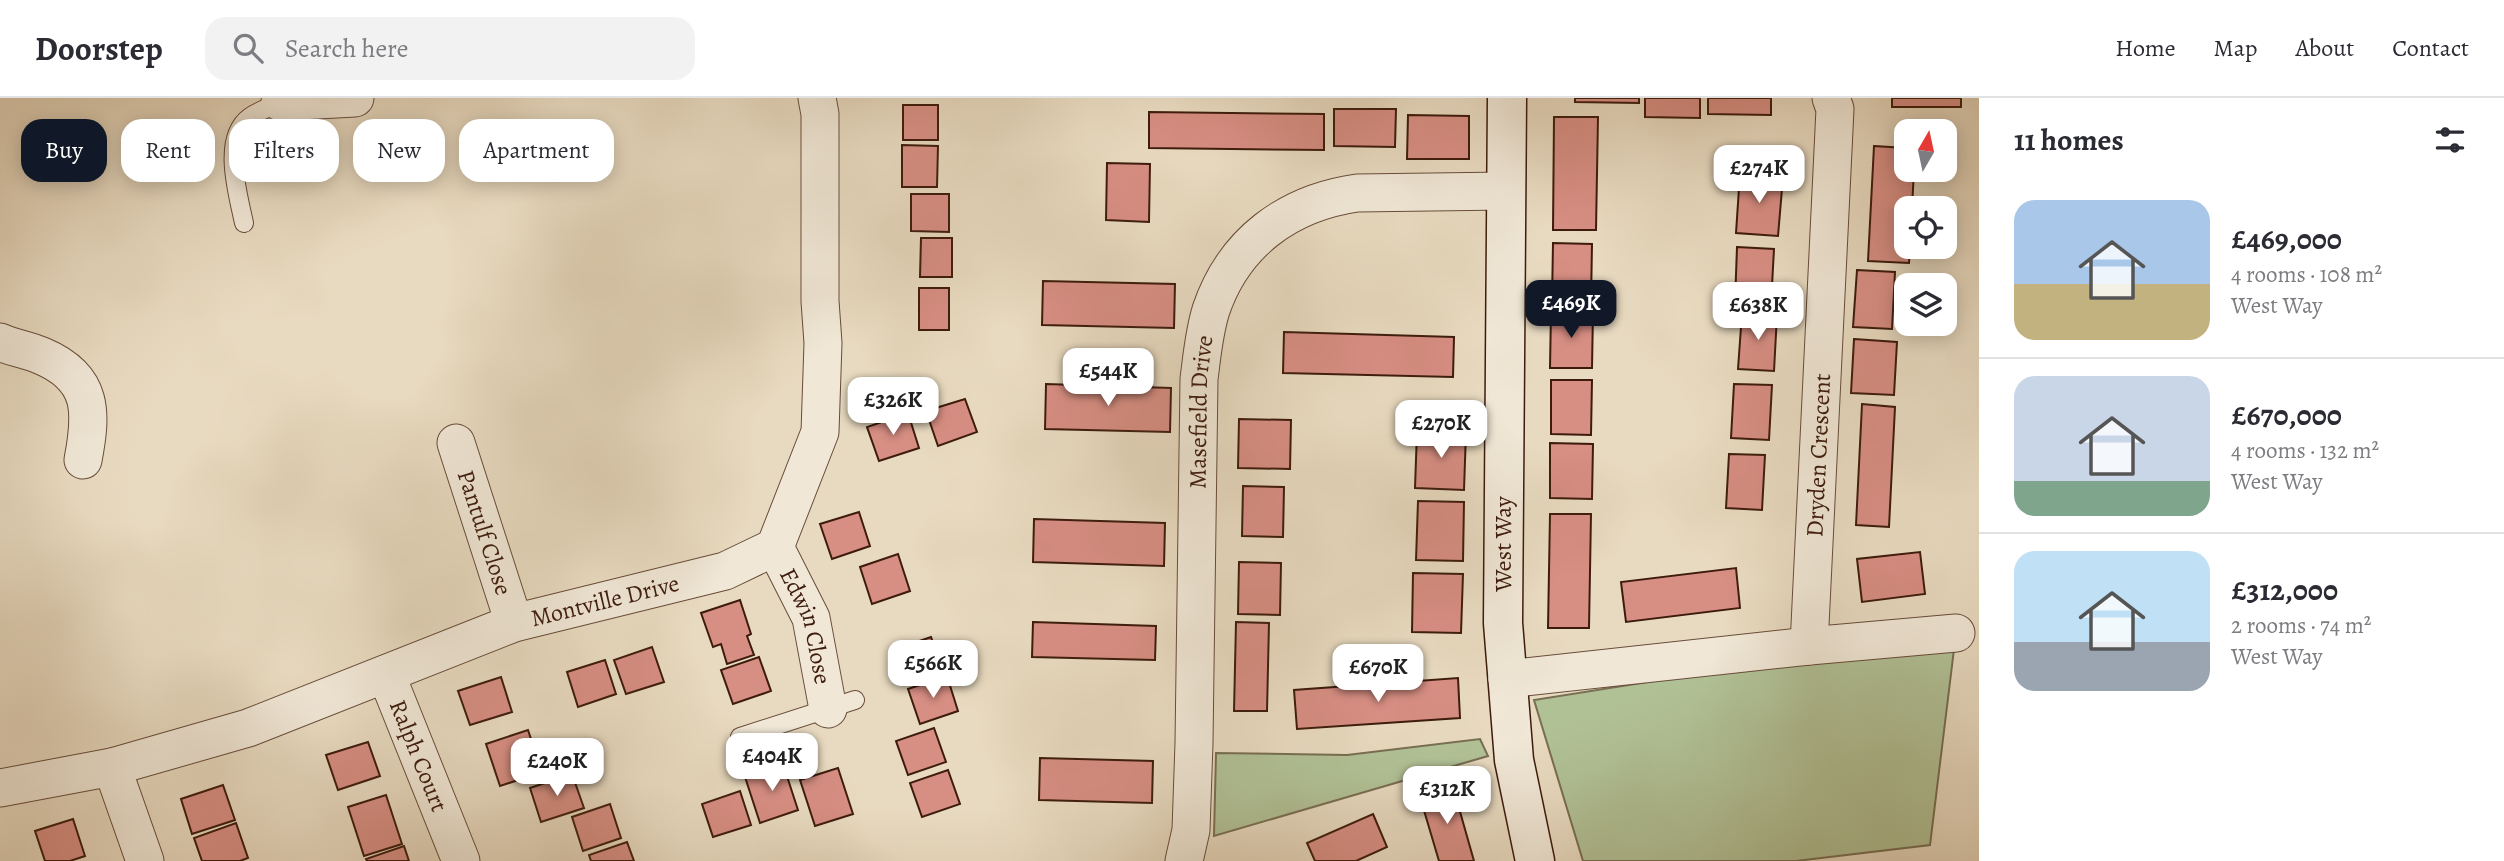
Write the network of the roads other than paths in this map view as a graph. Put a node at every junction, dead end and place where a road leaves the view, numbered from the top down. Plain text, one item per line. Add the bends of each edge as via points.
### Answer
1 (355, 98) edge
2 (817, 98) edge
3 (1507, 98) edge
4 (1831, 98) edge
5 (280, 102) joint
6 (1506, 191) junction
7 (244, 223) dead end
8 (0, 342) edge
9 (456, 443) dead end
10 (83, 460) dead end
11 (775, 547) junction
12 (514, 623) junction
13 (1967, 632) edge
14 (1809, 646) junction
15 (386, 674) junction
16 (1507, 679) junction
17 (841, 705) joint
18 (740, 737) dead end
19 (112, 767) junction
20 (0, 788) edge
21 (457, 849) edge
22 (145, 861) edge
23 (1184, 861) edge
24 (1535, 861) edge

1 - 5 street
2 - 11 street via 823,342 820,432
3 - 6 street, West Way
4 - 14 street, Dryden Crescent via 1835,109
5 - 7 lane via 250,117 238,138 232,160
6 - 16 street, West Way via 1503,623
6 - 23 street, Masefield Drive via 1335,196 1283,216 1258,236 1224,281 1211,311 1199,379 1195,743 1191,830
8 - 10 street via 43,356 71,373 88,402
9 - 12 street, Pantulf Close
11 - 12 street, Montville Drive via 725,571
11 - 17 street, Edwin Close via 811,618
12 - 15 street, Montville Drive
13 - 14 street
14 - 16 street
15 - 19 street, Montville Drive via 248,728
15 - 21 street, Ralph Court
16 - 24 street, West Way via 1514,760
17 - 18 lane
19 - 20 street, Montville Drive
19 - 22 street

